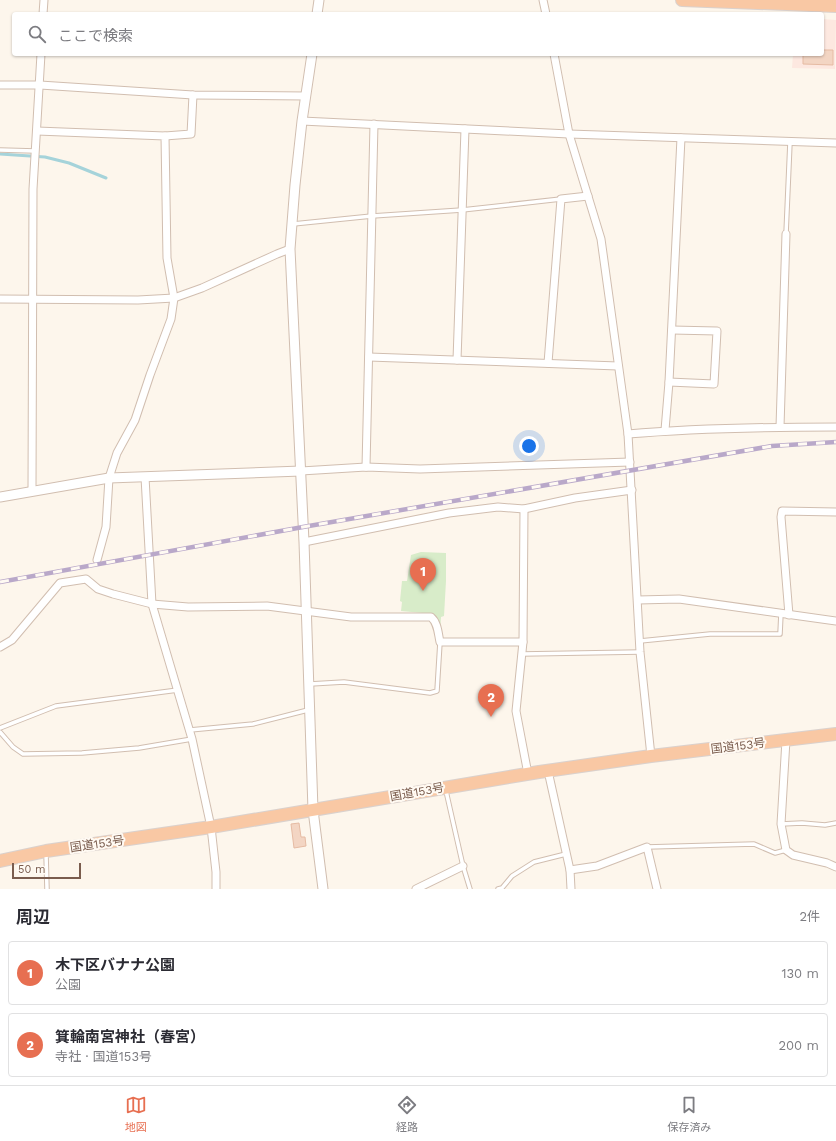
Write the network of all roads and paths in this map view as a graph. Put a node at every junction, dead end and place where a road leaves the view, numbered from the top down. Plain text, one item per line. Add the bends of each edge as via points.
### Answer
1 (44, 0) edge
2 (319, 0) edge
3 (543, 0) edge
4 (682, 0) edge
5 (836, 6) edge
6 (43, 12) edge
7 (317, 12) edge
8 (546, 12) edge
9 (41, 56) edge
10 (312, 56) edge
11 (554, 56) edge
12 (0, 85) edge
13 (40, 86) junction
14 (193, 95) junction
15 (306, 96) junction
16 (302, 121) junction
17 (374, 124) junction
18 (465, 129) junction
19 (36, 131) junction
20 (569, 134) junction
21 (164, 136) junction
22 (681, 138) junction
23 (790, 142) junction
24 (836, 143) edge
25 (0, 150) edge
26 (35, 151) junction
27 (588, 196) junction
28 (561, 199) junction
29 (462, 210) junction
30 (372, 216) junction
31 (292, 224) junction
32 (786, 234) joint
33 (290, 249) junction
34 (174, 298) junction
35 (0, 299) edge
36 (33, 299) junction
37 (672, 330) junction
38 (369, 357) junction
39 (457, 360) junction
40 (548, 363) junction
41 (618, 366) junction
42 (669, 382) junction
43 (780, 427) junction
44 (836, 428) edge
45 (665, 430) junction
46 (628, 434) junction
47 (630, 462) junction
48 (366, 467) junction
49 (300, 471) junction
50 (145, 476) junction
51 (109, 478) junction
52 (632, 490) junction
53 (32, 491) junction
54 (0, 497) edge
55 (524, 509) junction
56 (836, 512) edge
57 (304, 542) junction
58 (97, 560) dead end
59 (638, 600) junction
60 (152, 604) junction
61 (306, 610) junction
62 (781, 613) junction
63 (789, 615) junction
64 (836, 622) edge
65 (640, 641) junction
66 (440, 642) junction
67 (523, 642) junction
68 (0, 647) edge
69 (640, 652) junction
70 (522, 654) junction
71 (309, 684) junction
72 (178, 690) junction
73 (310, 710) junction
74 (0, 728) edge
75 (190, 730) junction
76 (0, 732) edge
77 (836, 734) edge
78 (192, 739) junction
79 (786, 740) junction
80 (651, 756) junction
81 (548, 771) junction
82 (528, 774) junction
83 (445, 788) junction
84 (313, 810) junction
85 (836, 823) edge
86 (781, 824) junction
87 (211, 827) junction
88 (648, 847) junction
89 (786, 850) junction
90 (46, 852) junction
91 (566, 854) junction
92 (0, 861) edge
93 (463, 866) junction
94 (836, 867) edge
95 (570, 870) junction
96 (47, 889) edge
97 (216, 889) edge
98 (323, 889) edge
99 (416, 889) edge
100 (470, 889) edge
101 (500, 889) edge
102 (571, 889) edge
103 (657, 889) edge

1 - 6 street
2 - 7 street
3 - 8 street
4 - 5 highway
9 - 13 street
10 - 15 street
11 - 20 street
12 - 13 street
13 - 14 street
13 - 19 street
14 - 15 street
14 - 21 street via 191,134
15 - 16 street
16 - 17 street
16 - 31 street
17 - 18 street
17 - 30 street
18 - 20 street
18 - 29 street
19 - 21 street
19 - 26 street
20 - 22 street
20 - 27 street
21 - 34 street via 167,258
22 - 23 street
22 - 37 street
23 - 24 street
23 - 32 lane
25 - 26 lane
26 - 36 street
27 - 28 street
27 - 41 street via 601,239
28 - 29 lane
28 - 40 street
29 - 30 lane
29 - 39 street
30 - 31 lane
30 - 38 street
31 - 33 street
32 - 43 street
33 - 34 street
33 - 49 street
34 - 36 street
34 - 51 street via 171,319 135,420 117,453
35 - 36 street
36 - 53 street
37 - 42 street
37 - 42 street via 717,332 714,384
38 - 39 street
38 - 48 street
39 - 40 street
40 - 41 street
41 - 46 street
42 - 45 street
43 - 44 street
43 - 45 street
45 - 46 street
46 - 47 street
47 - 48 street via 420,468
47 - 52 street
48 - 49 street
49 - 50 street
49 - 57 street
50 - 51 street
50 - 60 street
51 - 53 street
51 - 58 street via 106,527
52 - 55 street
52 - 59 street
53 - 54 street
55 - 57 street via 498,507 449,513
55 - 67 street
56 - 63 street via 782,511
57 - 61 street
59 - 62 street via 680,599
59 - 65 street
60 - 61 street via 188,607 267,606
60 - 68 street via 98,589 86,579 60,583 12,640
60 - 72 street
61 - 66 street via 351,617 431,617
61 - 71 street
62 - 63 street
62 - 65 lane via 780,634 710,634
63 - 64 street
65 - 69 street
66 - 67 street
66 - 71 lane via 437,691 430,693 344,682
67 - 70 street
69 - 70 lane
69 - 80 street
70 - 82 street via 516,711
71 - 73 street
72 - 74 lane via 56,706
72 - 75 street
73 - 75 lane via 253,724
73 - 84 street
75 - 78 street
76 - 78 lane via 23,754 82,753 139,748
77 - 79 highway, 国道153号
78 - 87 street
79 - 80 highway, 国道153号
79 - 86 street
80 - 81 highway, 国道153号
81 - 82 highway, 国道153号
81 - 91 street
82 - 83 highway, 国道153号
83 - 84 highway, 国道153号
83 - 93 lane
84 - 87 highway, 国道153号
84 - 98 street
85 - 86 lane
86 - 89 street
87 - 90 highway, 国道153号
87 - 97 street
88 - 89 lane via 754,844 775,853
88 - 95 street via 596,866
88 - 103 street
89 - 94 street via 793,855
90 - 92 highway, 国道153号
90 - 96 lane
91 - 95 street
91 - 101 lane via 534,862 512,876
93 - 99 street
93 - 100 lane
95 - 102 street

